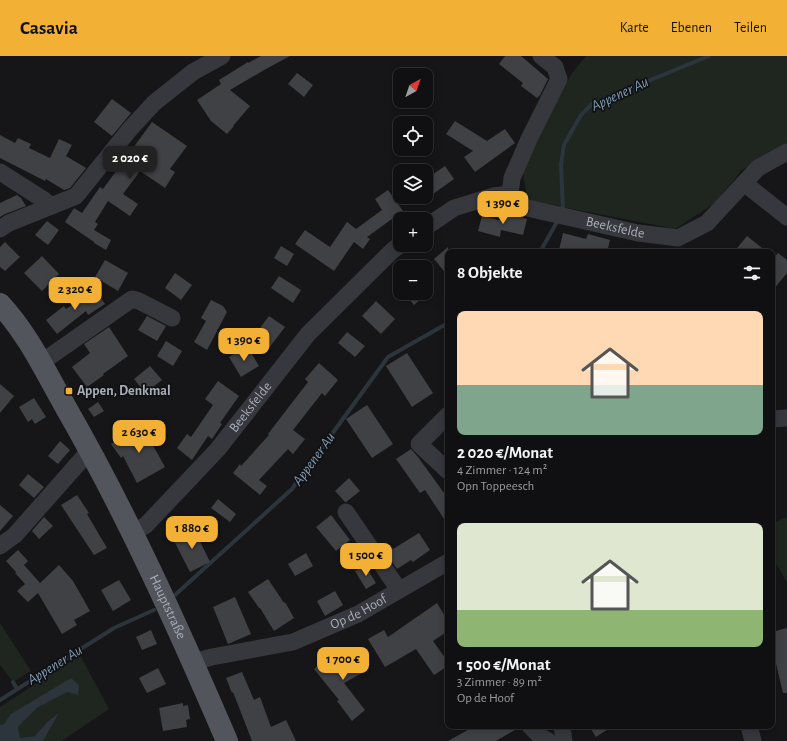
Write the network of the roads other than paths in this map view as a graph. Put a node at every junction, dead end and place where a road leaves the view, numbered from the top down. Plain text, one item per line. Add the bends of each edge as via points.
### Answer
1 (222, 56) edge
2 (541, 56) edge
3 (787, 152) edge
4 (0, 172) edge
5 (744, 183) junction
6 (510, 194) junction
7 (52, 206) junction
8 (787, 217) edge
9 (433, 222) edge
10 (0, 229) edge
11 (393, 250) edge
12 (0, 304) edge
13 (172, 318) dead end
14 (42, 362) junction
15 (445, 418) edge
16 (787, 418) edge
17 (775, 419) edge
18 (92, 453) junction
19 (445, 468) edge
20 (346, 512) dead end
21 (133, 533) junction
22 (0, 546) edge
23 (445, 564) edge
24 (399, 590) junction
25 (193, 662) junction
26 (533, 729) edge
27 (562, 729) edge
28 (750, 729) edge
29 (227, 741) edge
30 (548, 741) edge
31 (564, 741) edge
32 (753, 741) edge

1 - 7 street via 193,72 154,103 76,196
2 - 6 street via 555,67 559,79 512,178
3 - 5 street, Beeksfelde via 758,168
4 - 7 street
5 - 6 street, Beeksfelde via 707,223 678,238 638,233 522,207
5 - 8 street
6 - 9 street via 493,196 454,208
7 - 10 street
11 - 21 street, Beeksfelde via 308,334 218,449 146,525
12 - 14 main road, Hauptstraße
13 - 14 street via 139,300 132,299
14 - 18 main road, Hauptstraße
15 - 19 street via 420,444
16 - 17 street
18 - 21 main road, Hauptstraße
18 - 22 street via 83,458 15,535
20 - 24 street
21 - 25 main road, Hauptstraße
23 - 24 street, Op de Hoof
24 - 25 street, Op de Hoof via 358,614 293,642
25 - 29 main road, Hauptstraße
26 - 30 street
27 - 31 street
28 - 32 street

